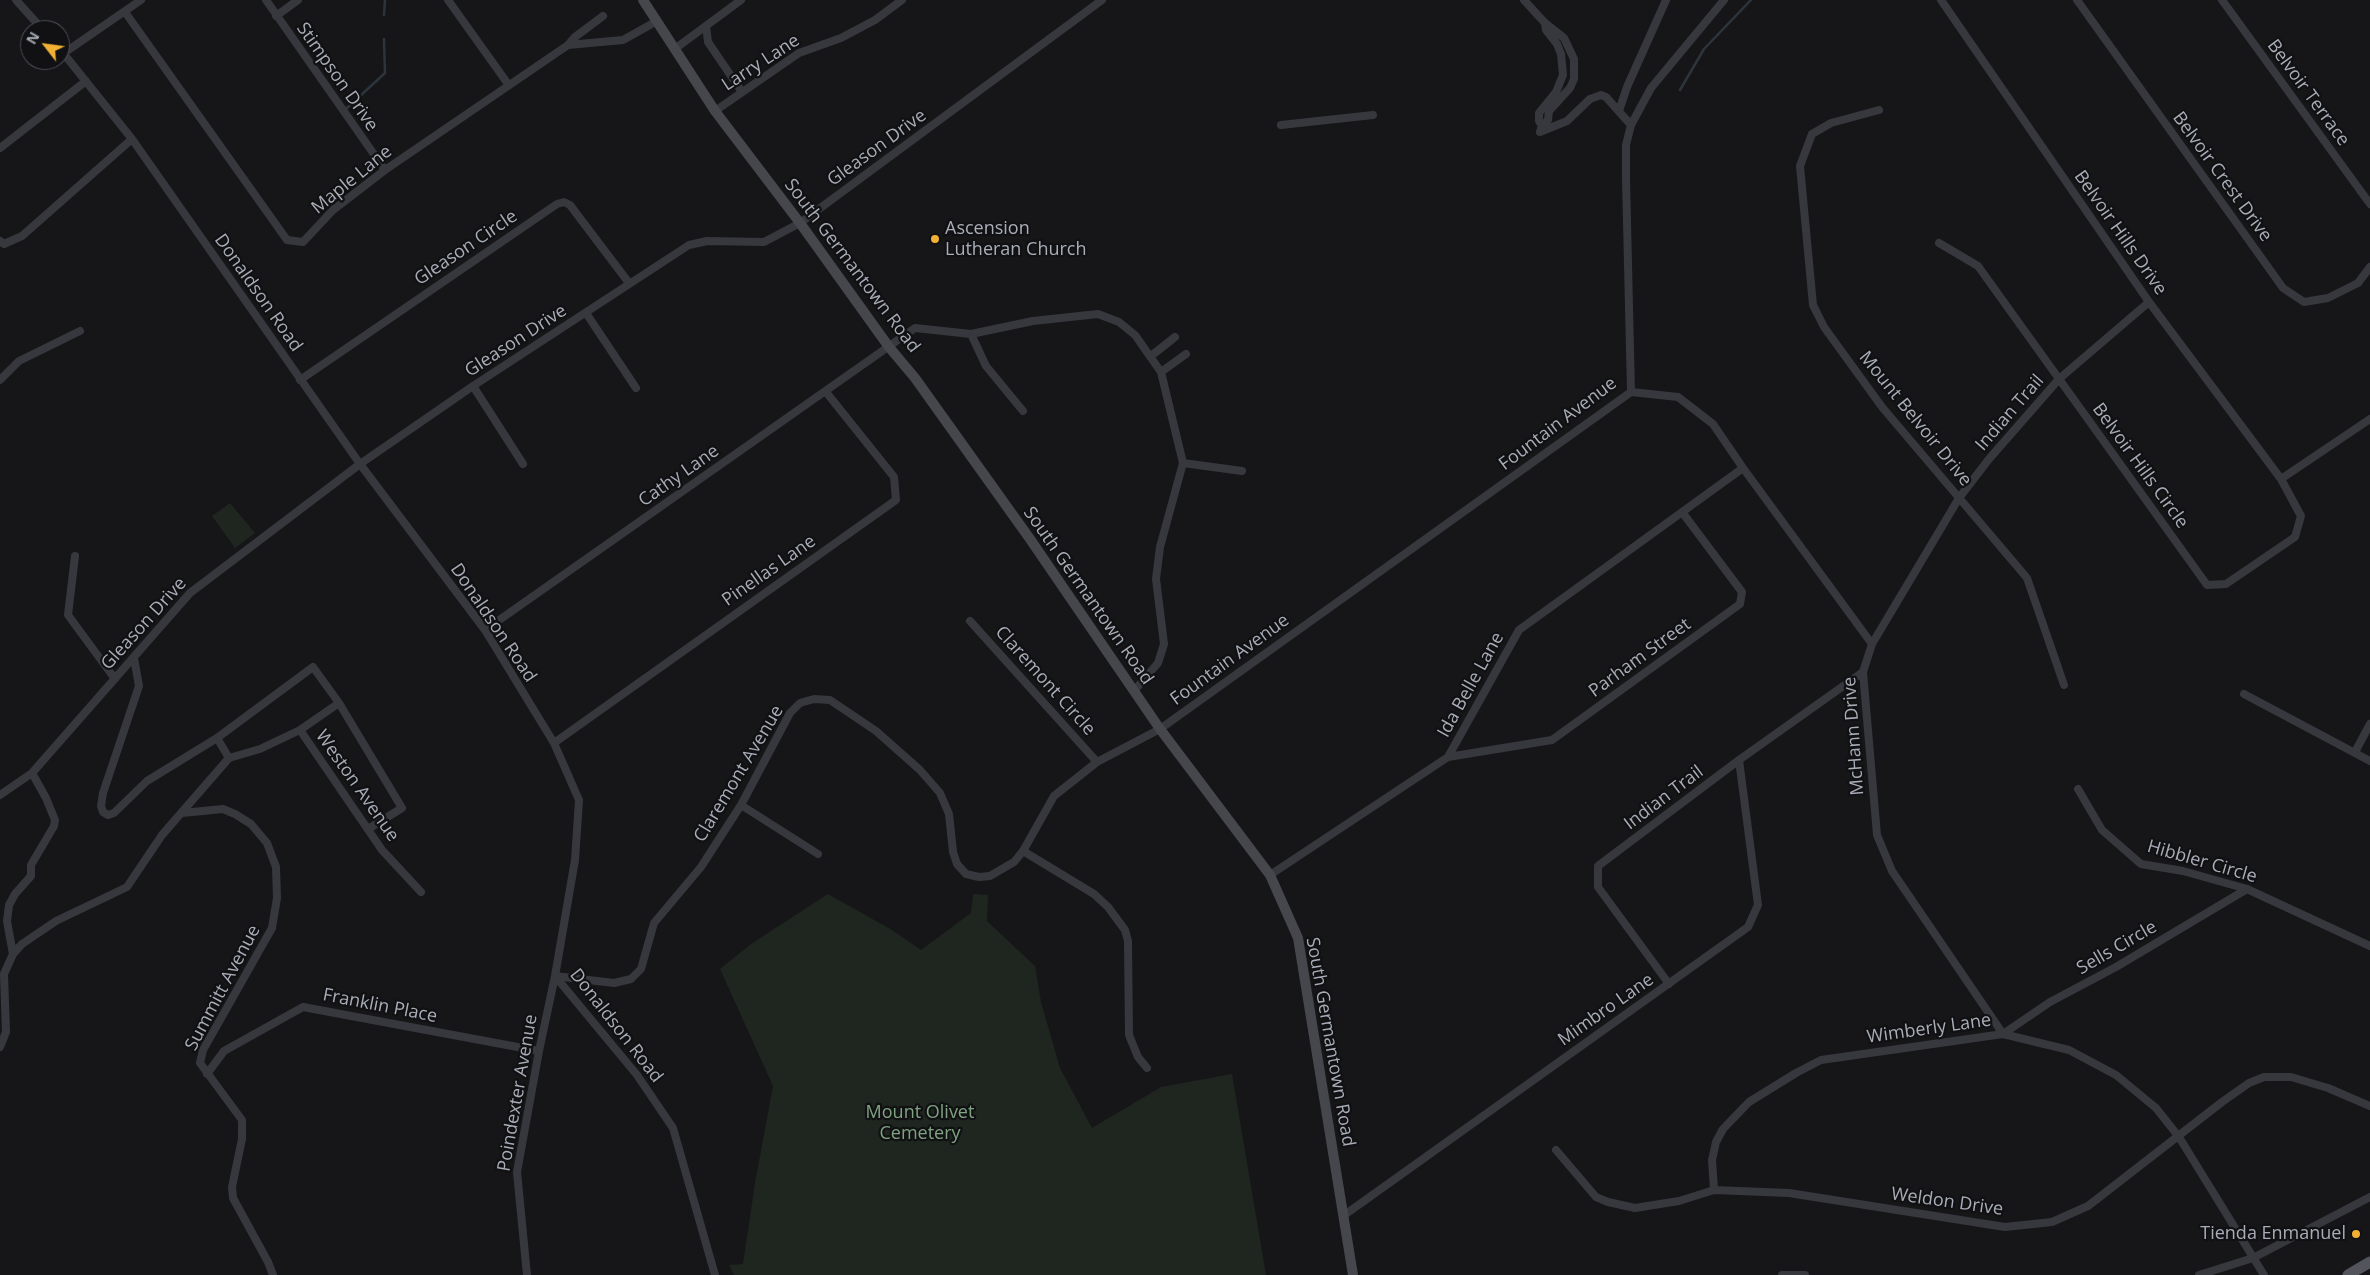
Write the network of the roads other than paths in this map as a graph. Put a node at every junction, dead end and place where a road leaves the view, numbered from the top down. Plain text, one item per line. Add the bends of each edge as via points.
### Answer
1 (16, 0) edge
2 (142, 0) edge
3 (266, 0) edge
4 (298, 0) edge
5 (448, 0) edge
6 (643, 0) edge
7 (741, 0) edge
8 (902, 0) edge
9 (1102, 0) edge
10 (1524, 0) edge
11 (1666, 0) edge
12 (1724, 0) edge
13 (1941, 0) edge
14 (2076, 0) edge
15 (2222, 0) edge
16 (126, 12) junction
17 (276, 16) junction
18 (603, 16) dead end
19 (34, 20) edge
20 (657, 21) junction
21 (1545, 22) junction
22 (706, 26) junction
23 (568, 45) junction
24 (70, 46) edge
25 (676, 48) junction
26 (70, 61) edge
27 (86, 82) junction
28 (508, 84) junction
29 (742, 92) junction
30 (1879, 110) dead end
31 (715, 111) junction
32 (1619, 111) junction
33 (1373, 115) dead end
34 (1631, 124) junction
35 (1282, 125) dead end
36 (1542, 126) junction
37 (132, 139) junction
38 (0, 148) edge
39 (385, 170) junction
40 (2370, 204) edge
41 (800, 223) junction
42 (2, 243) edge
43 (1939, 243) dead end
44 (2370, 266) edge
45 (629, 283) junction
46 (2149, 302) junction
47 (586, 313) junction
48 (80, 331) dead end
49 (971, 334) junction
50 (1175, 337) dead end
51 (889, 347) junction
52 (1186, 354) dead end
53 (1151, 356) junction
54 (1161, 372) junction
55 (2059, 379) junction
56 (0, 380) edge
57 (300, 380) junction
58 (473, 386) junction
59 (636, 388) dead end
60 (826, 392) junction
61 (1631, 392) junction
62 (1022, 411) dead end
63 (2370, 420) edge
64 (1183, 463) junction
65 (360, 464) junction
66 (523, 464) dead end
67 (1743, 468) junction
68 (1242, 471) dead end
69 (2282, 479) junction
70 (1960, 498) junction
71 (1682, 512) junction
72 (75, 556) dead end
73 (970, 621) dead end
74 (485, 630) junction
75 (1872, 644) junction
76 (134, 658) junction
77 (1863, 672) junction
78 (115, 679) junction
79 (2064, 685) dead end
80 (1134, 691) junction
81 (2244, 694) dead end
82 (339, 703) junction
83 (2370, 724) edge
84 (1160, 728) junction
85 (300, 730) junction
86 (217, 738) junction
87 (554, 743) junction
88 (2355, 752) junction
89 (229, 758) junction
90 (1448, 758) junction
91 (1739, 760) junction
92 (2370, 761) edge
93 (1097, 762) junction
94 (32, 773) junction
95 (2078, 789) dead end
96 (0, 795) edge
97 (741, 805) junction
98 (182, 814) junction
99 (368, 828) junction
100 (1023, 851) junction
101 (818, 854) dead end
102 (1270, 875) junction
103 (2247, 889) junction
104 (421, 892) dead end
105 (2370, 946) edge
106 (13, 954) junction
107 (556, 976) junction
108 (1669, 984) junction
109 (2003, 1034) junction
110 (0, 1047) edge
111 (539, 1051) junction
112 (1147, 1068) dead end
113 (207, 1074) junction
114 (2370, 1106) edge
115 (2179, 1137) junction
116 (1556, 1150) dead end
117 (1714, 1190) junction
118 (2370, 1197) edge
119 (1343, 1216) junction
120 (2253, 1258) junction
121 (2370, 1262) edge
122 (273, 1275) edge
123 (527, 1275) edge
124 (715, 1275) edge
125 (1353, 1275) edge
126 (1782, 1275) edge
127 (1805, 1275) edge
128 (2199, 1275) edge
129 (2264, 1275) edge
130 (2348, 1275) edge

1 - 19 street
2 - 16 street
3 - 17 street, Stimpson Drive
4 - 17 street
5 - 28 street
6 - 20 main road, South Germantown Road
7 - 22 street
8 - 29 street, Larry Lane via 875,20 841,38 798,53
9 - 41 street, Gleason Drive
10 - 21 street
11 - 32 street
12 - 34 street, Fountain Avenue via 1651,88
13 - 46 street, Belvoir Hills Drive
14 - 44 street, Belvoir Crest Drive via 2283,288 2304,302 2328,298 2358,283
15 - 40 street, Belvoir Terrace
16 - 24 street
16 - 39 street, Maple Lane via 287,240 303,242 333,210
17 - 39 street, Stimpson Drive
18 - 23 street, Maple Lane
20 - 23 street, Maple Lane via 623,40
20 - 25 main road, South Germantown Road
21 - 36 street via 1546,30 1561,54 1563,75 1556,92 1539,113
21 - 36 street via 1570,47 1575,70 1570,88 1549,111 1548,120
22 - 25 street
22 - 29 street via 708,42
23 - 28 street, Maple Lane
25 - 31 main road, South Germantown Road
26 - 27 street, Donaldson Road
27 - 37 street, Donaldson Road
27 - 38 street
28 - 39 street, Maple Lane
29 - 31 street, Larry Lane
30 - 70 street, Mount Belvoir Drive via 1831,123 1812,134 1800,166 1813,305 1824,326 1882,407
31 - 41 main road, South Germantown Road
32 - 34 street
32 - 36 street via 1606,97 1595,96 1567,121 1540,132
33 - 35 street
34 - 61 street, Fountain Avenue via 1626,145 1626,180
37 - 42 street via 22,236
37 - 57 street, Donaldson Road
41 - 45 street, Gleason Drive via 764,242 707,241 689,245
41 - 51 main road, South Germantown Road
43 - 55 street, Belvoir Hills Circle via 1978,266
45 - 47 street, Gleason Drive
45 - 57 street, Gleason Circle via 570,205 564,202 557,204
46 - 55 street, Indian Trail
46 - 69 street, Belvoir Hills Drive
47 - 58 street, Gleason Drive
47 - 59 street
48 - 56 street via 19,361
49 - 51 street, Cathy Lane via 915,328
49 - 53 street, Cathy Lane via 1033,321 1098,314 1119,322 1135,335
49 - 62 street via 986,366
50 - 53 street
51 - 60 street, Cathy Lane
51 - 80 main road, South Germantown Road via 915,378
52 - 54 street
53 - 54 street, Cathy Lane
54 - 64 street, Cathy Lane
55 - 69 street, Belvoir Hills Circle via 2207,585 2226,584 2295,537 2301,516
55 - 70 street, Indian Trail via 1989,459
57 - 65 street, Donaldson Road
58 - 65 street, Gleason Drive
58 - 66 street
60 - 74 street, Cathy Lane
60 - 87 street, Pinellas Lane via 894,477 896,500
61 - 67 street via 1678,397 1713,424
61 - 84 street, Fountain Avenue
63 - 69 street
64 - 68 street
64 - 80 street via 1160,547 1156,579 1164,644 1158,663
65 - 74 street, Donaldson Road
65 - 76 street, Gleason Drive via 190,592
67 - 71 street, Ida Belle Lane
67 - 75 street
70 - 75 street, Indian Trail
70 - 79 street, Mount Belvoir Drive via 2027,578
71 - 90 street, Ida Belle Lane via 1519,630
71 - 90 street, Parham Street via 1742,592 1740,604 1552,740
72 - 78 street via 68,615
73 - 93 street, Claremont Circle
74 - 87 street, Donaldson Road
75 - 77 street, McHann Drive
76 - 78 street, Gleason Drive
76 - 86 street via 139,686 102,793 103,812 108,815 114,813 147,781
77 - 91 street, Indian Trail
77 - 109 street, McHann Drive via 1877,835 1892,871
78 - 94 street, Gleason Drive
80 - 84 main road, South Germantown Road
81 - 88 street
82 - 85 street
82 - 86 street via 313,667
82 - 99 street via 402,808
83 - 88 street
84 - 93 street, Claremont Avenue
84 - 102 main road, South Germantown Road
85 - 89 street, Weston Avenue via 260,749
85 - 99 street, Weston Avenue
86 - 89 street
87 - 107 street, Donaldson Road via 578,800 575,860
88 - 92 street
89 - 98 street
90 - 102 street, Ida Belle Lane
91 - 108 street, Mimbro Lane via 1758,905 1748,927
91 - 108 street, Indian Trail via 1598,866 1598,887
93 - 100 street, Claremont Avenue via 1054,796
94 - 96 street, Gleason Drive
94 - 106 street via 55,820 31,865 31,876 9,905 7,921
95 - 103 street, Hibbler Circle via 2102,830 2141,864 2184,871
97 - 100 street, Claremont Avenue via 790,713 800,703 814,699 830,700 876,731 920,770 940,793 949,814 952,852 966,874 990,876 1008,866
97 - 101 street
97 - 107 street, Claremont Avenue via 701,867 654,923 641,969 631,979 614,983
98 - 106 street via 162,835 127,888 50,925
98 - 113 street, Summitt Avenue via 223,809 243,818 267,843 278,883 272,928 203,1050 200,1063
99 - 104 street, Weston Avenue via 382,850
100 - 112 street via 1094,894 1118,918 1125,930 1128,941 1129,1035 1138,1057
102 - 119 main road, South Germantown Road via 1298,938
103 - 105 street, Hibbler Circle
103 - 109 street, Sells Circle via 2116,968 2050,1002
106 - 110 street via 3,981 6,1032
107 - 111 street, Poindexter Avenue
107 - 124 street, Donaldson Road via 637,1075 673,1128
108 - 119 street, Mimbro Lane
109 - 115 street, Wimberly Lane via 2069,1050 2116,1076 2156,1108
109 - 117 street, Wimberly Lane via 1821,1060 1796,1073 1750,1102 1723,1129 1712,1160
111 - 113 street, Franklin Place via 303,1007 224,1051
111 - 123 street, Poindexter Avenue via 517,1172
113 - 122 street, Summitt Avenue via 242,1120 233,1198
114 - 115 street, Weldon Drive via 2291,1077 2264,1077 2248,1083
115 - 117 street, Weldon Drive via 2088,1206 2052,1222 2006,1227 1789,1193
115 - 120 street, Wimberly Lane
116 - 117 street, Weldon Drive via 1596,1197 1608,1202 1635,1208 1679,1202
118 - 120 street
119 - 125 main road, South Germantown Road
120 - 128 street
120 - 129 street, Wimberly Lane
121 - 130 main road
126 - 127 street

